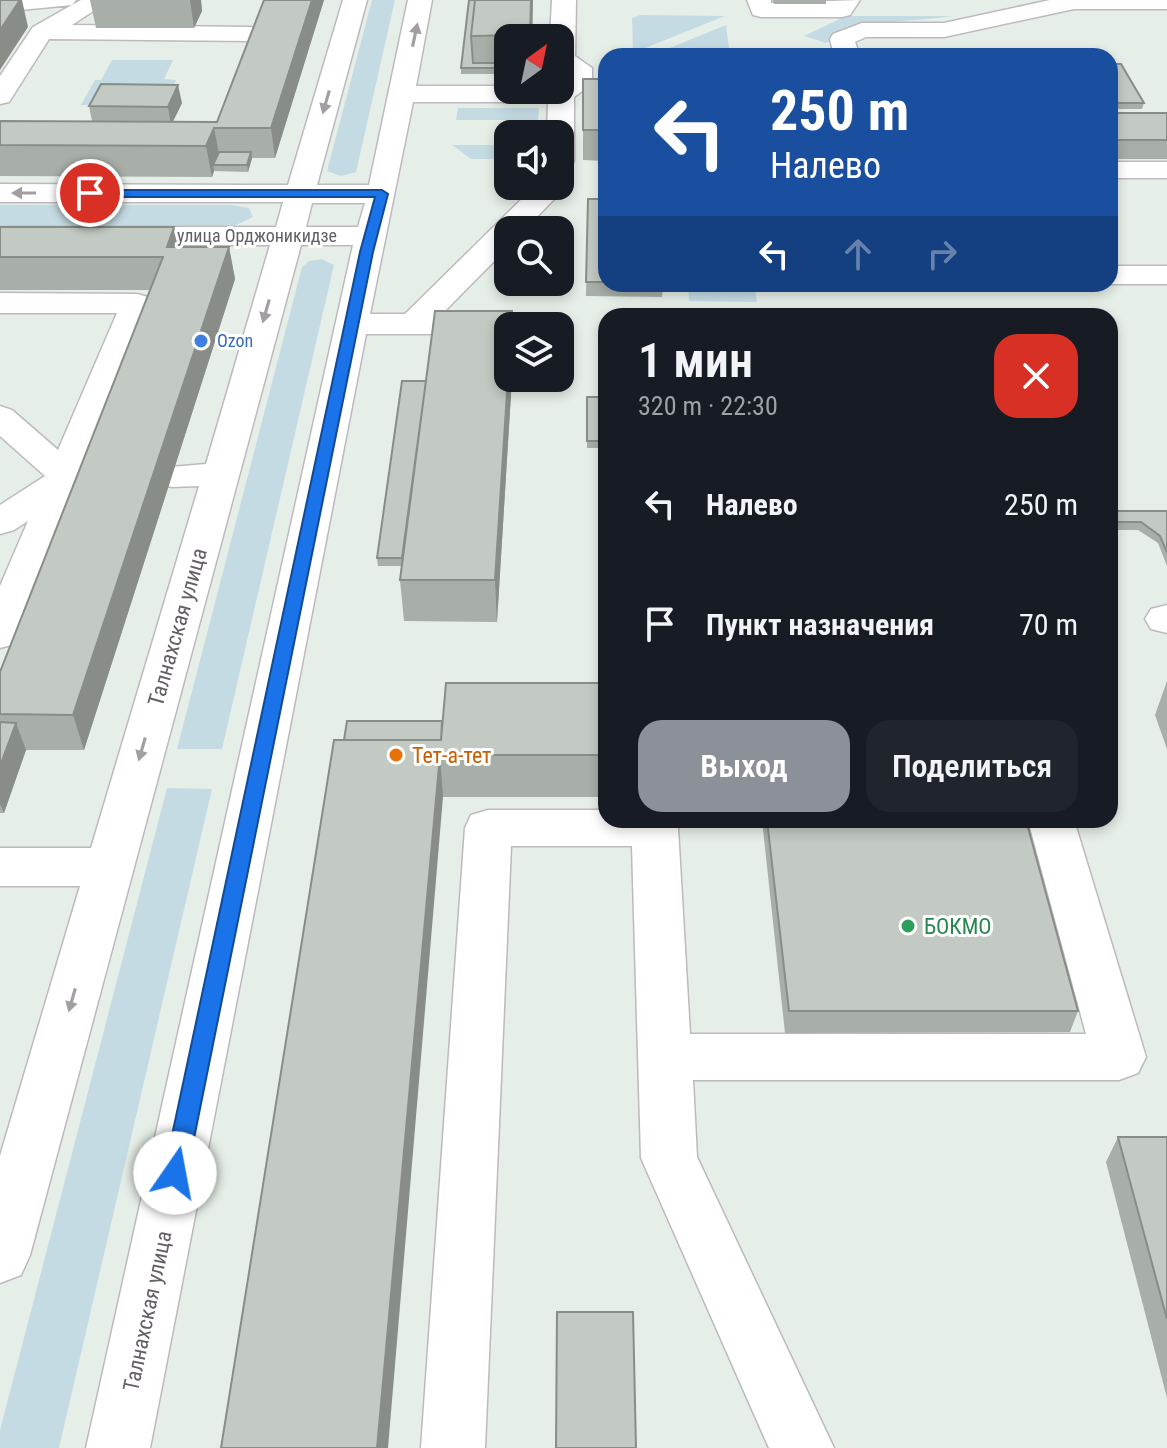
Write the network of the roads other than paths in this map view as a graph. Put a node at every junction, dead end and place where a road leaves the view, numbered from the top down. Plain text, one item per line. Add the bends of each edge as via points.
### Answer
1 (64, 0) edge
2 (98, 0) edge
3 (355, 0) edge
4 (420, 0) edge
5 (564, 0) edge
6 (759, 0) edge
7 (848, 0) edge
8 (1167, 2) edge
9 (0, 5) edge
10 (563, 24) edge
11 (42, 32) junction
12 (845, 48) edge
13 (239, 65) edge
14 (574, 66) edge
15 (574, 87) edge
16 (403, 94) junction
17 (494, 94) edge
18 (0, 96) edge
19 (1118, 170) edge
20 (1167, 170) edge
21 (0, 193) edge
22 (299, 194) junction
23 (537, 200) edge
24 (376, 215) junction
25 (0, 236) edge
26 (287, 236) junction
27 (1118, 275) edge
28 (1167, 275) edge
29 (0, 303) edge
30 (351, 324) junction
31 (414, 324) junction
32 (494, 324) edge
33 (0, 417) edge
34 (220, 474) junction
35 (83, 476) junction
36 (172, 476) edge
37 (0, 522) edge
38 (0, 634) edge
39 (1053, 828) edge
40 (0, 867) edge
41 (109, 867) junction
42 (665, 1057) junction
43 (0, 1255) edge
44 (118, 1448) edge
45 (453, 1448) edge
46 (802, 1448) edge

1 - 9 street
2 - 11 street
3 -> 22 street, Талнахская улица via 324,65
16 -> 4 street, Талнахская улица
5 - 10 street
6 - 7 street via 761,10 842,10
8 - 12 street via 1074,2 944,30 862,30 842,39
11 - 13 street via 255,22
11 - 18 street
14 - 15 street via 579,68 579,84
16 - 17 street
16 - 24 street, Талнахская улица
19 - 20 street
22 -> 21 street, улица Орджоникидзе
22 - 24 street, улица Орджоникидзе
22 - 26 street, Талнахская улица
23 - 31 street
24 - 26 street, улица Орджоникидзе
24 - 30 street, Талнахская улица
25 - 26 street, улица Орджоникидзе
26 -> 34 street, Талнахская улица
27 - 28 street
29 - 35 street via 137,304
30 - 31 street
30 - 44 street, Талнахская улица
31 - 32 street
33 - 35 street
34 - 36 street
34 -> 41 street, Талнахская улица
35 - 37 street
35 - 38 street
39 - 42 street via 1119,1057
40 - 41 street
41 -> 43 street, Талнахская улица
42 - 45 street via 655,828 488,828
42 - 46 street via 669,1158

